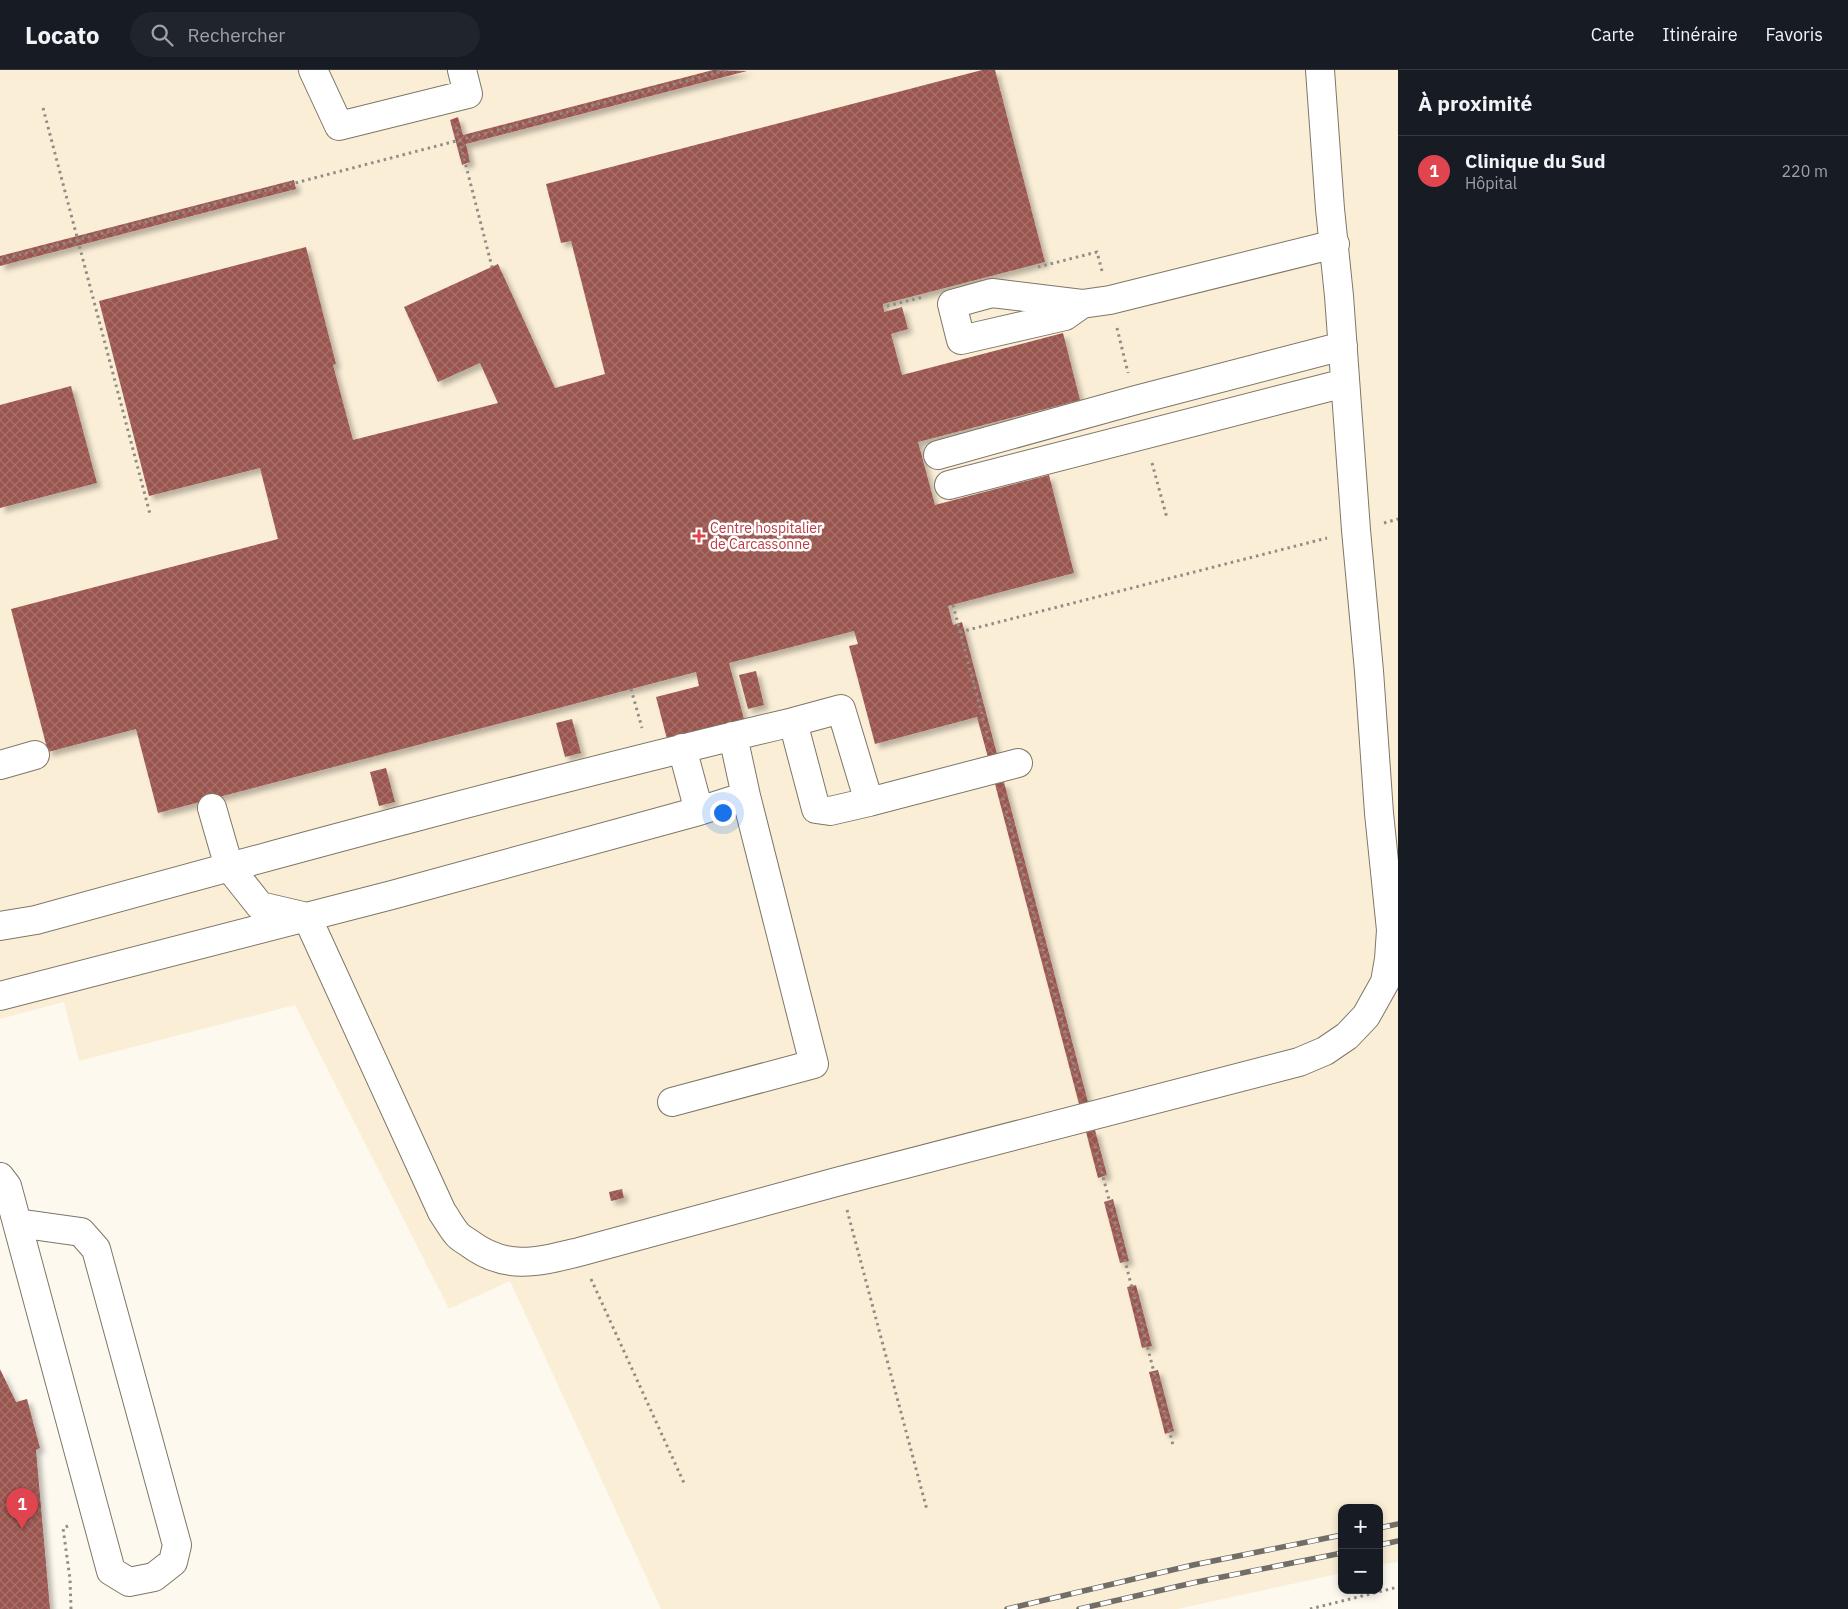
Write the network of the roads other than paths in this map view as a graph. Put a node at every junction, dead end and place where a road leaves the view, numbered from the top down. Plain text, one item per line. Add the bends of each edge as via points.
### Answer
1 (313, 70) edge
2 (462, 70) edge
3 (1320, 70) edge
4 (1335, 244) junction
5 (1082, 304) dead end
6 (1343, 346) junction
7 (1345, 383) junction
8 (938, 455) dead end
9 (949, 485) dead end
10 (793, 722) junction
11 (733, 736) junction
12 (682, 748) junction
13 (35, 755) dead end
14 (0, 765) edge
15 (1007, 766) road end
16 (746, 796) junction
17 (869, 802) junction
18 (212, 808) dead end
19 (700, 811) junction
20 (1389, 811) edge
21 (229, 868) junction
22 (307, 917) junction
23 (0, 926) edge
24 (0, 996) edge
25 (672, 1102) dead end
26 (0, 1176) edge
27 (17, 1223) junction

1 - 2 lane via 339,126 468,94
3 - 4 lane
4 - 5 lane via 1110,300
4 - 6 lane
6 - 7 lane
6 - 8 lane
7 - 9 lane
7 - 20 lane via 1369,671
10 - 11 lane
10 - 17 lane via 816,809 830,811
10 - 17 lane via 841,709
11 - 12 lane
11 - 16 lane
12 - 19 lane
12 - 21 lane
13 - 14 lane
15 - 17 lane
16 - 19 lane
16 - 25 lane via 814,1064
18 - 21 lane
19 - 22 lane
20 - 22 lane via 1391,930 1384,982 1366,1016 1347,1036 1325,1051 1299,1062 536,1261 498,1260 478,1251 458,1235 442,1212
21 - 22 lane via 260,906
21 - 23 lane via 36,920
22 - 24 lane
26 - 27 lane via 7,1186
27 - 27 lane via 111,1571 129,1582 154,1577 174,1562 176,1545 96,1249 81,1232

